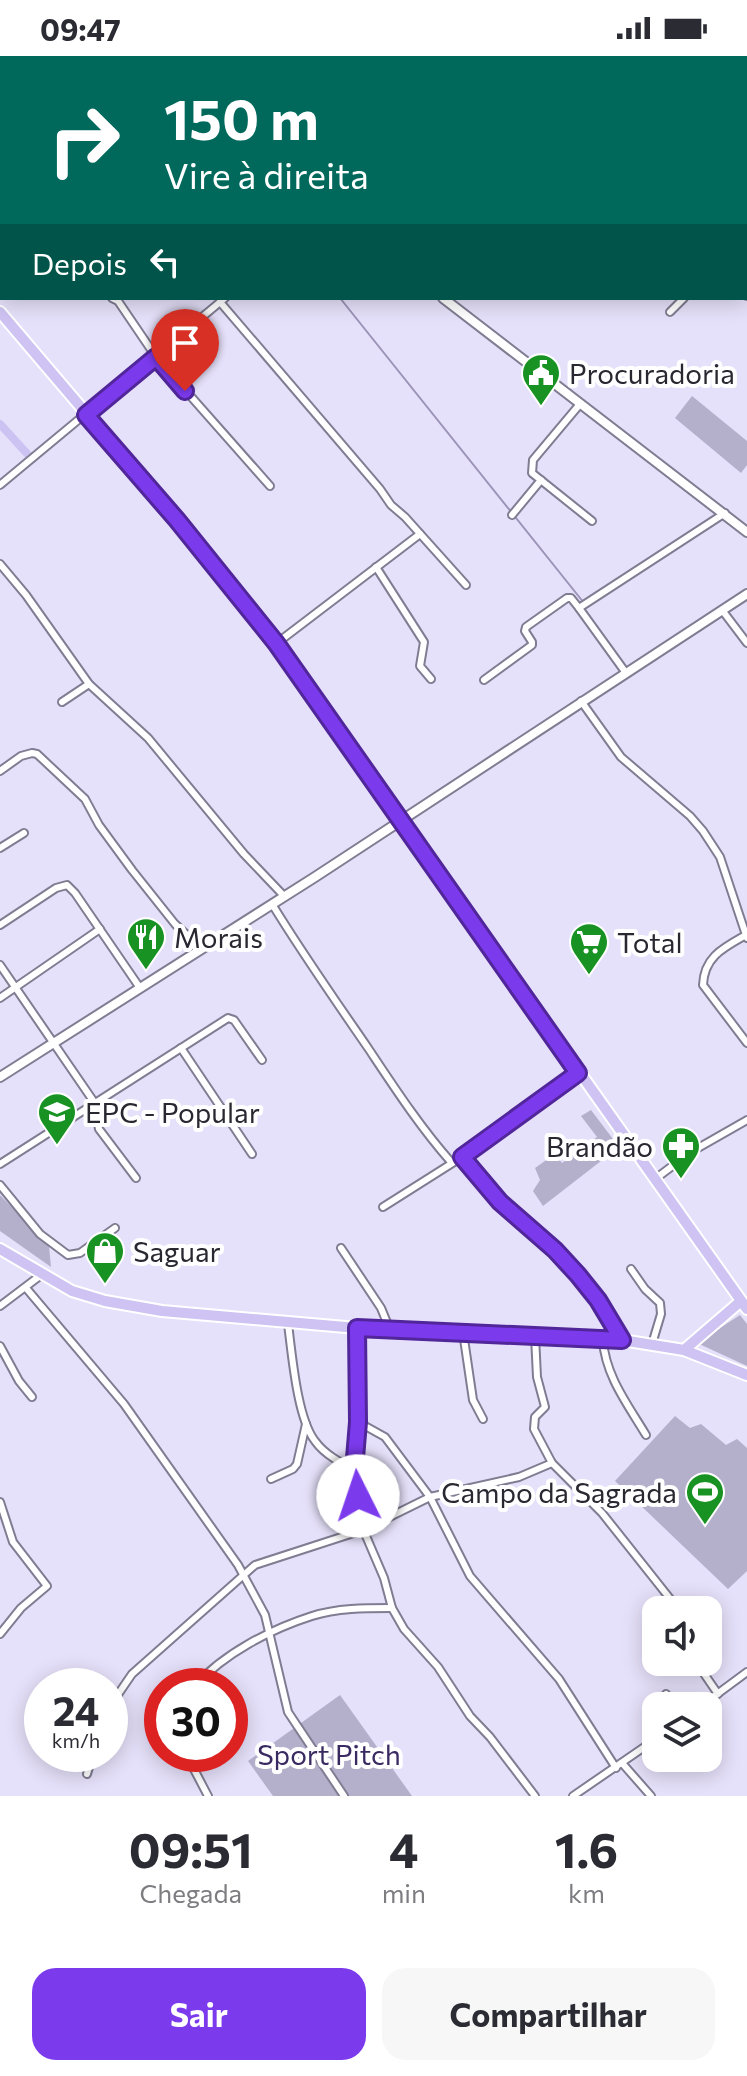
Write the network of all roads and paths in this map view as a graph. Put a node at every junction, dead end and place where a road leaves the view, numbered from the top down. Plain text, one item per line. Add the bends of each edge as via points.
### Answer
1 (116, 300) edge
2 (223, 300) edge
3 (446, 300) edge
4 (682, 300) edge
5 (0, 312) edge
6 (670, 312) dead end
7 (156, 357) junction
8 (580, 404) junction
9 (86, 415) junction
10 (541, 480) junction
11 (0, 485) edge
12 (270, 486) dead end
13 (725, 513) junction
14 (512, 515) dead end
15 (592, 521) dead end
16 (747, 532) edge
17 (420, 534) junction
18 (0, 564) edge
19 (376, 567) junction
20 (466, 585) dead end
21 (747, 594) edge
22 (579, 608) junction
23 (722, 610) junction
24 (276, 643) junction
25 (747, 643) edge
26 (626, 673) junction
27 (431, 679) dead end
28 (484, 680) dead end
29 (89, 684) junction
30 (581, 701) junction
31 (62, 702) dead end
32 (0, 771) edge
33 (399, 820) junction
34 (24, 833) dead end
35 (0, 848) edge
36 (284, 896) junction
37 (272, 904) junction
38 (0, 925) edge
39 (100, 929) junction
40 (746, 937) edge
41 (202, 949) junction
42 (0, 965) edge
43 (140, 988) junction
44 (17, 989) junction
45 (0, 998) edge
46 (747, 1043) edge
47 (54, 1045) junction
48 (181, 1048) junction
49 (262, 1060) dead end
50 (578, 1073) junction
51 (0, 1077) edge
52 (94, 1102) junction
53 (747, 1120) edge
54 (252, 1154) dead end
55 (462, 1157) junction
56 (451, 1162) junction
57 (0, 1164) edge
58 (136, 1178) dead end
59 (655, 1179) junction
60 (0, 1185) edge
61 (383, 1207) dead end
62 (115, 1228) dead end
63 (341, 1248) dead end
64 (0, 1249) edge
65 (631, 1269) dead end
66 (41, 1275) junction
67 (26, 1288) junction
68 (744, 1305) edge
69 (0, 1306) edge
70 (288, 1324) junction
71 (357, 1328) junction
72 (390, 1330) junction
73 (463, 1332) junction
74 (535, 1336) junction
75 (603, 1340) junction
76 (622, 1340) junction
77 (652, 1344) junction
78 (0, 1346) edge
79 (684, 1350) junction
80 (747, 1375) edge
81 (32, 1397) dead end
82 (483, 1419) dead end
83 (306, 1420) junction
84 (358, 1422) junction
85 (646, 1435) dead end
86 (552, 1463) junction
87 (356, 1470) junction
88 (271, 1479) dead end
89 (430, 1497) junction
90 (0, 1502) edge
91 (363, 1530) junction
92 (243, 1575) junction
93 (668, 1596) edge
94 (392, 1608) junction
95 (0, 1634) edge
96 (270, 1634) junction
97 (215, 1668) edge
98 (747, 1672) edge
99 (128, 1680) edge
100 (721, 1692) edge
101 (642, 1749) edge
102 (619, 1765) junction
103 (195, 1772) edge
104 (208, 1796) edge
105 (344, 1796) edge
106 (535, 1796) edge
107 (573, 1796) edge
108 (651, 1796) edge

1 - 7 street
2 - 7 street
2 - 17 street
3 - 8 street
4 - 6 street
5 - 9 main road
7 - 9 street
7 - 12 street
8 - 10 street via 533,460 532,473
8 - 13 street
9 - 11 street
9 - 24 main road
10 - 14 street
10 - 15 street
13 - 16 street
13 - 22 street
17 - 19 street
17 - 20 street
18 - 29 street
19 - 24 street
19 - 27 street via 426,645 420,666
21 - 23 street
22 - 26 street
22 - 28 street via 569,598 526,627 532,645
23 - 25 street
23 - 26 street
24 - 33 main road
26 - 30 street
29 - 31 street
29 - 36 street via 148,738
30 - 33 street
30 - 40 street via 621,757 703,831 720,857
32 - 41 street via 21,756 37,754 85,799 132,870
33 - 36 street
33 - 50 main road
34 - 35 street
36 - 37 street
37 - 41 street
37 - 56 street via 392,1084
38 - 39 street via 67,885
39 - 43 street
39 - 44 street
40 - 46 street via 712,957 703,985
41 - 43 street
42 - 44 street
43 - 47 street
44 - 45 street
44 - 47 street
47 - 51 street
47 - 52 street
48 - 49 street via 231,1018
48 - 52 street
48 - 54 street
50 - 55 street
50 - 59 main road
52 - 57 street
52 - 58 street via 99,1129
53 - 59 street
55 - 56 street
55 - 76 street via 500,1202 578,1275
56 - 61 street
59 - 68 main road
60 - 62 street via 28,1222 68,1255 80,1253
63 - 72 street
64 - 66 main road
65 - 77 street via 660,1303
66 - 67 street
66 - 70 main road via 105,1301
67 - 69 street
67 - 92 street via 163,1455
68 - 79 main road
70 - 71 main road
70 - 83 street
71 - 72 main road
71 - 84 street
72 - 73 main road
73 - 74 main road
73 - 82 street via 473,1400
74 - 75 main road
74 - 86 street via 545,1407 535,1417 534,1429
75 - 76 main road
75 - 85 street via 608,1370
76 - 77 main road
77 - 79 main road
78 - 81 street
79 - 80 main road
83 - 87 street via 315,1442
83 - 88 street via 297,1464
84 - 87 street
84 - 89 street via 385,1437
86 - 89 street via 519,1477
86 - 93 street via 602,1513
87 - 91 street
89 - 91 street
89 - 102 street via 470,1576 559,1679
90 - 95 street via 13,1542 47,1586
91 - 92 street via 255,1565
91 - 94 street
92 - 96 street
92 - 99 street
94 - 96 street via 312,1616
94 - 106 street
96 - 97 street
96 - 105 street via 288,1712
98 - 100 street
101 - 102 street
102 - 107 street
102 - 108 street
103 - 104 street

